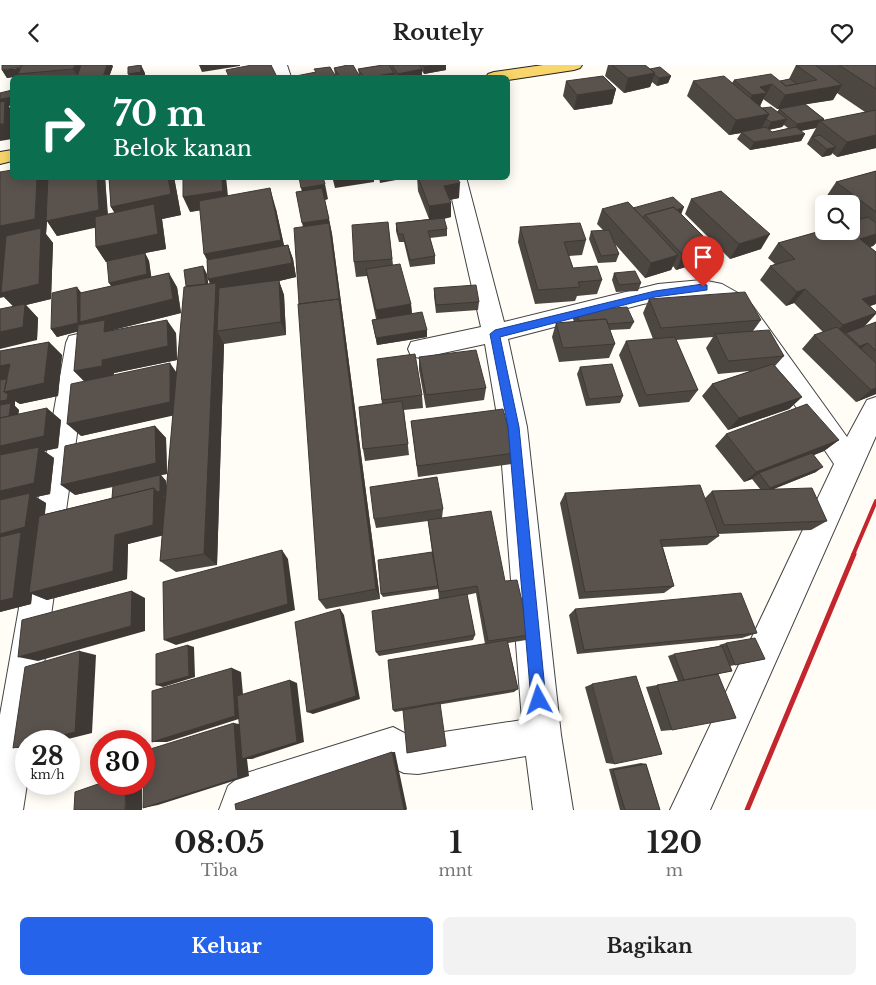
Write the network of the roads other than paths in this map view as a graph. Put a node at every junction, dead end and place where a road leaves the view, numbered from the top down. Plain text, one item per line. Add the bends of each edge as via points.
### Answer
1 (574, 65) edge
2 (507, 75) edge
3 (457, 180) edge
4 (495, 334) junction
5 (78, 343) edge
6 (420, 349) dead end
7 (876, 408) edge
8 (849, 462) junction
9 (542, 735) junction
10 (3, 810) edge
11 (239, 810) edge
12 (553, 810) edge
13 (690, 810) edge

1 - 2 main road
3 - 4 street
4 - 6 street
4 - 8 street via 655,294 703,287 715,290 744,311
4 - 9 street via 513,427
5 - 10 street
7 - 8 street
8 - 13 street
9 - 11 street via 418,755 404,754 393,747 257,788 242,800
9 - 12 street

